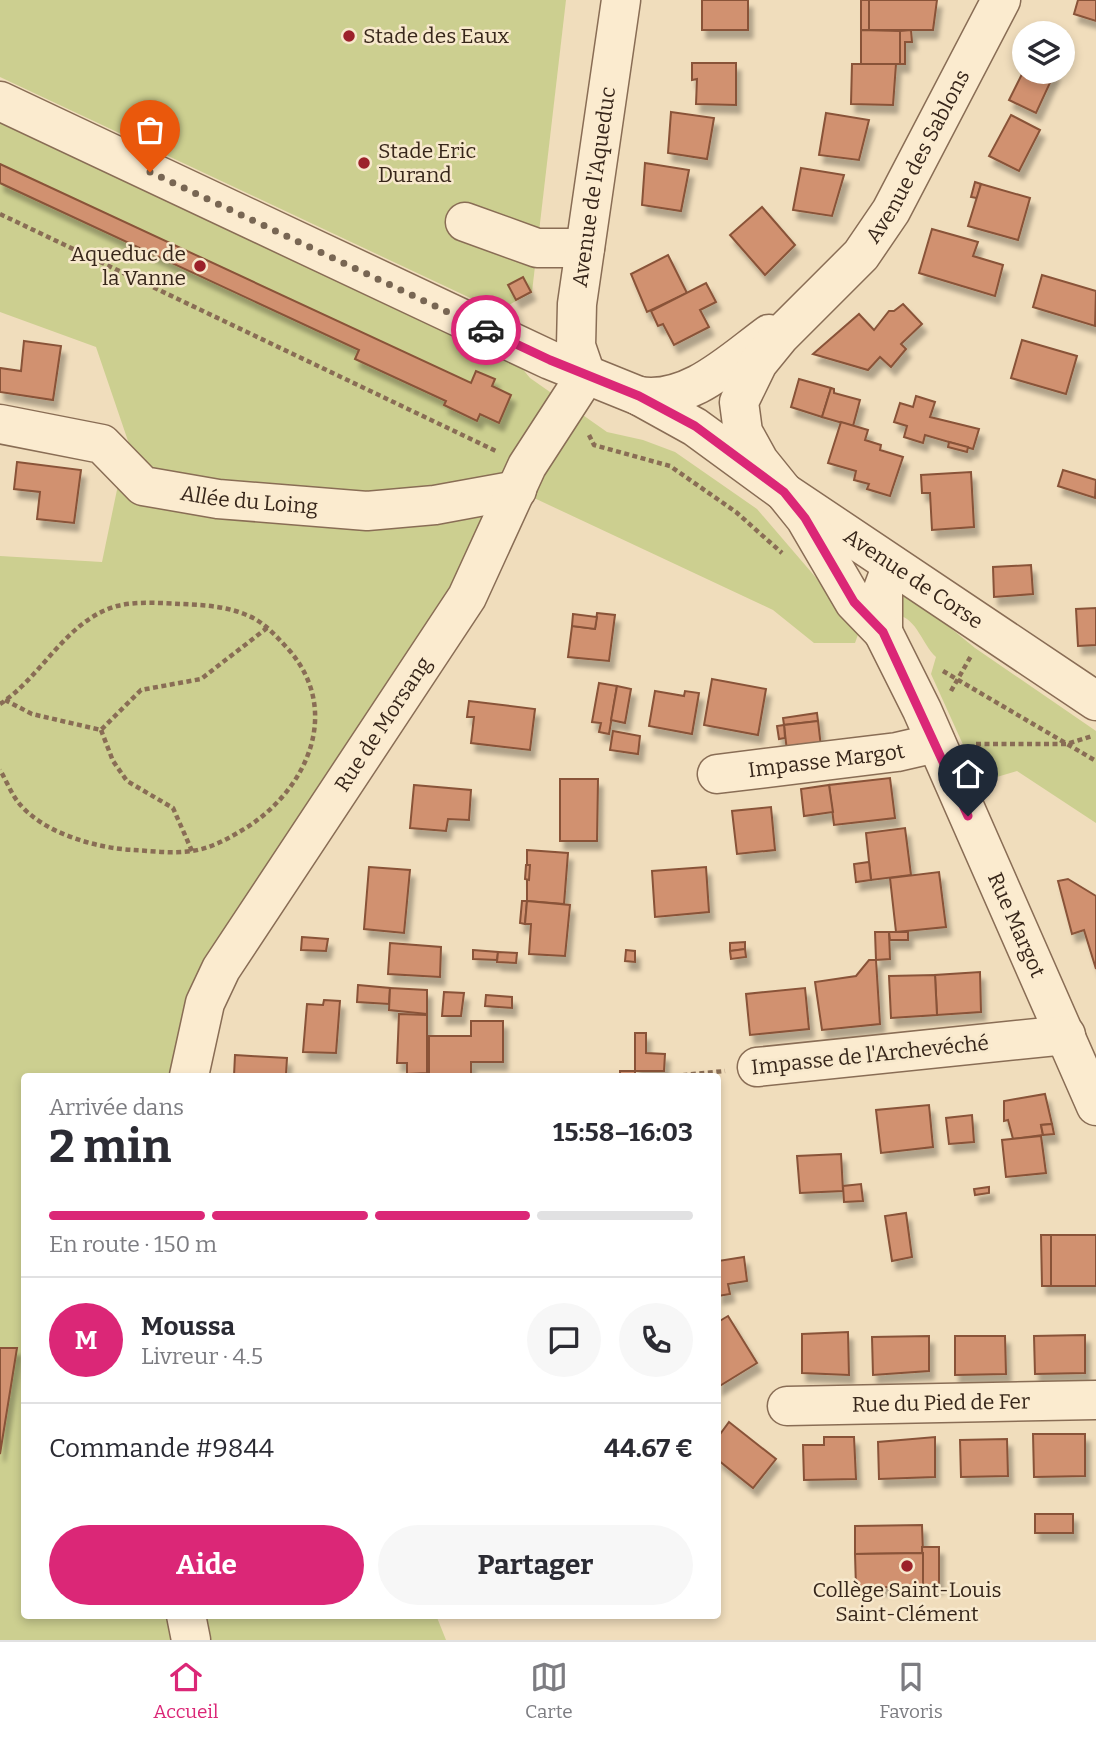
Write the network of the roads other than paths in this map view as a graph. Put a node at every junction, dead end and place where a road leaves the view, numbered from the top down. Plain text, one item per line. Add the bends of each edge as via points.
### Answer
1 (621, 0) edge
2 (1002, 0) edge
3 (0, 101) edge
4 (465, 222) dead end
5 (585, 248) junction
6 (816, 300) junction
7 (586, 374) junction
8 (639, 396) junction
9 (738, 402) junction
10 (0, 424) edge
11 (695, 426) junction
12 (522, 478) junction
13 (784, 492) junction
14 (892, 565) junction
15 (883, 632) junction
16 (1096, 701) edge
17 (929, 727) junction
18 (717, 774) dead end
19 (1066, 1035) junction
20 (757, 1067) road end
21 (190, 1073) edge
22 (1096, 1106) edge
23 (1096, 1400) edge
24 (788, 1406) dead end
25 (187, 1619) edge
26 (191, 1640) edge

1 - 5 street, Avenue de l'Aqueduc
2 - 6 street, Avenue des Sablons via 891,211 861,255
3 - 7 street, Avenue de Corse
4 - 5 street via 537,248
5 - 7 street, Avenue de l'Aqueduc via 576,346
6 - 8 street, Avenue des Sablons via 710,377 682,391 654,398
6 - 9 street, Avenue des Sablons via 758,363
7 - 8 street, Avenue de Corse
7 - 12 street, Rue de Morsang
8 - 11 street, Avenue de Corse
9 - 11 street, Avenue des Sablons via 721,420
9 - 13 street via 743,432
10 - 12 street, Allée du Loing via 102,444 143,486 218,499 367,511 435,505
11 - 13 street, Avenue de Corse
12 - 21 street, Rue de Morsang via 467,597 222,970 205,1003
13 - 14 street, Avenue de Corse
13 - 15 street, Rue Margot via 805,518 854,602
14 - 15 street, Rue Margot via 883,589
14 - 16 street, Avenue de Corse
15 - 17 street, Rue Margot
17 - 18 street, Impasse Margot via 897,752
17 - 19 street, Rue Margot
19 - 20 street, Impasse de l'Archevéché
19 - 22 street, Rue Margot
23 - 24 street, Rue du Pied de Fer
25 - 26 street

